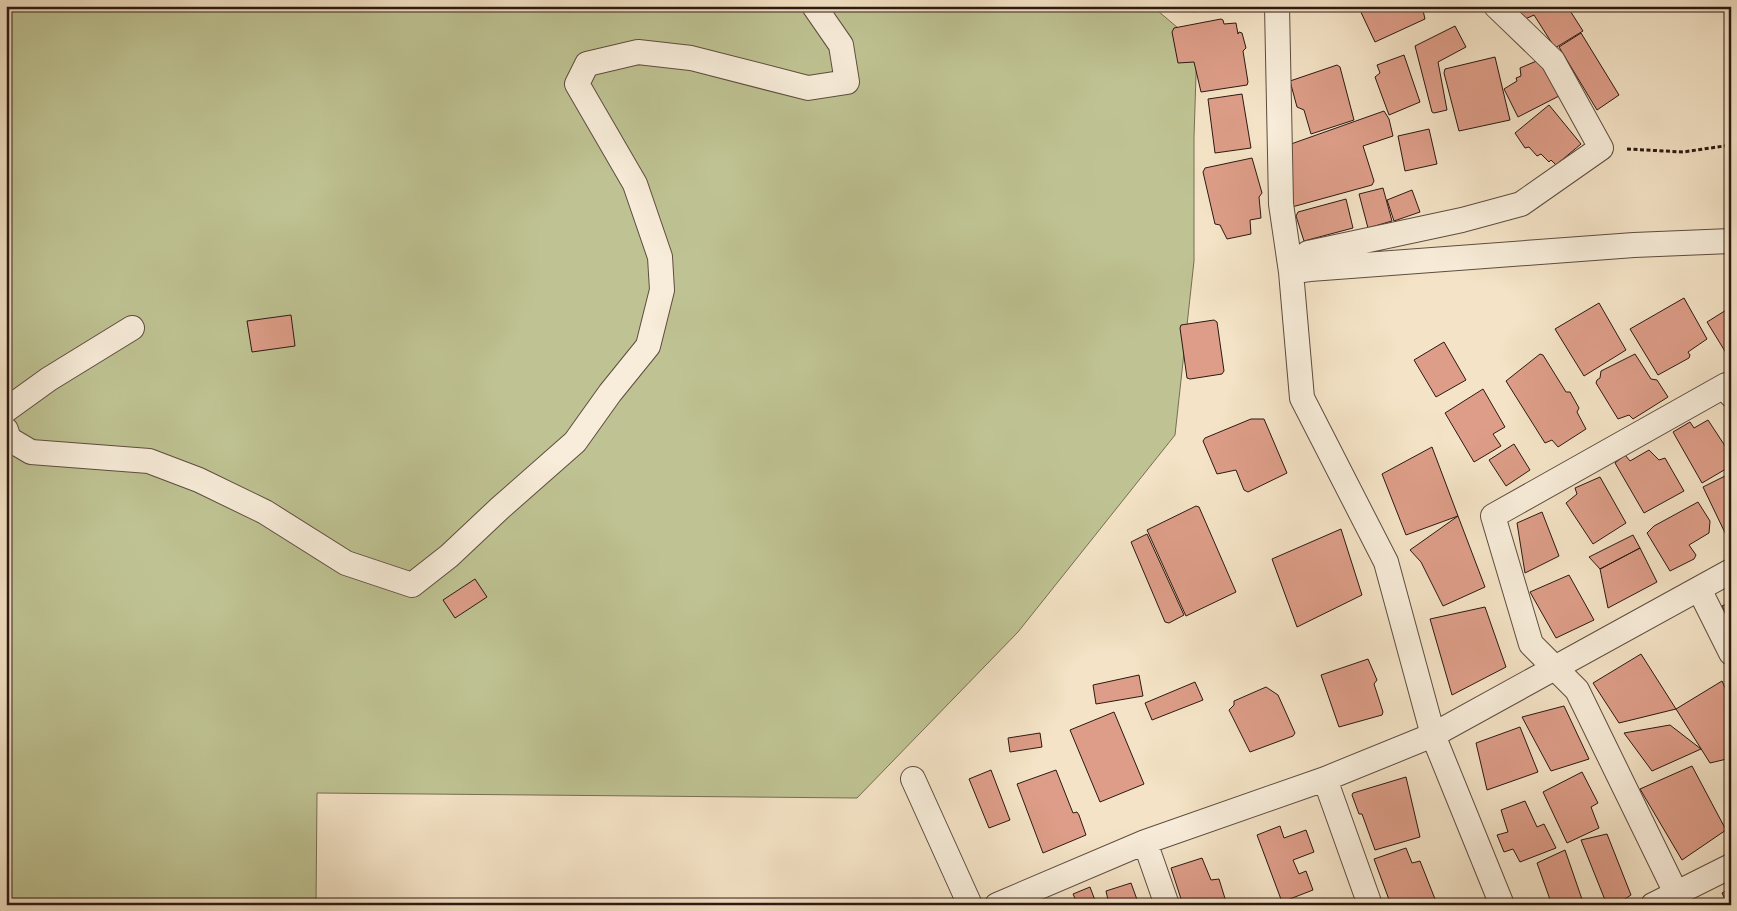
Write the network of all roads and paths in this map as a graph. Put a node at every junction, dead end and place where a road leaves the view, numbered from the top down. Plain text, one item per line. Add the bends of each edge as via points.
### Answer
1 (814, 6) edge
2 (1277, 6) edge
3 (1496, 6) edge
4 (1731, 145) edge
5 (1601, 148) junction
6 (1731, 240) edge
7 (1300, 270) junction
8 (132, 328) dead end
9 (1731, 395) edge
10 (6, 410) edge
11 (6, 430) edge
12 (1731, 572) edge
13 (1699, 590) junction
14 (1731, 653) edge
15 (1556, 669) junction
16 (1433, 735) junction
17 (913, 779) dead end
18 (1325, 779) junction
19 (1145, 842) junction
20 (1731, 866) edge
21 (1676, 893) junction
22 (970, 905) edge
23 (997, 905) edge
24 (1168, 905) edge
25 (1370, 905) edge
26 (1502, 905) edge
27 (1653, 905) edge

1 - 11 street via 841,45 847,82 808,88 692,58 638,52 588,64 577,84 634,184 660,257 662,290 648,346 575,442 449,556 412,585 346,563 265,512 149,460 31,452 9,439
2 - 7 street via 1281,204
3 - 5 street via 1553,61
4 - 5 path via 1683,152
5 - 7 street via 1521,204 1308,253
6 - 7 street
7 - 16 street via 1302,398 1386,562
8 - 10 street
9 - 15 street via 1726,386 1493,516 1531,644
12 - 13 street
13 - 14 street
13 - 15 street
15 - 16 street
15 - 21 street via 1576,690
16 - 18 street
16 - 26 street
17 - 22 street
18 - 19 street
18 - 25 street
19 - 23 street
19 - 24 street
20 - 21 street
21 - 27 street

